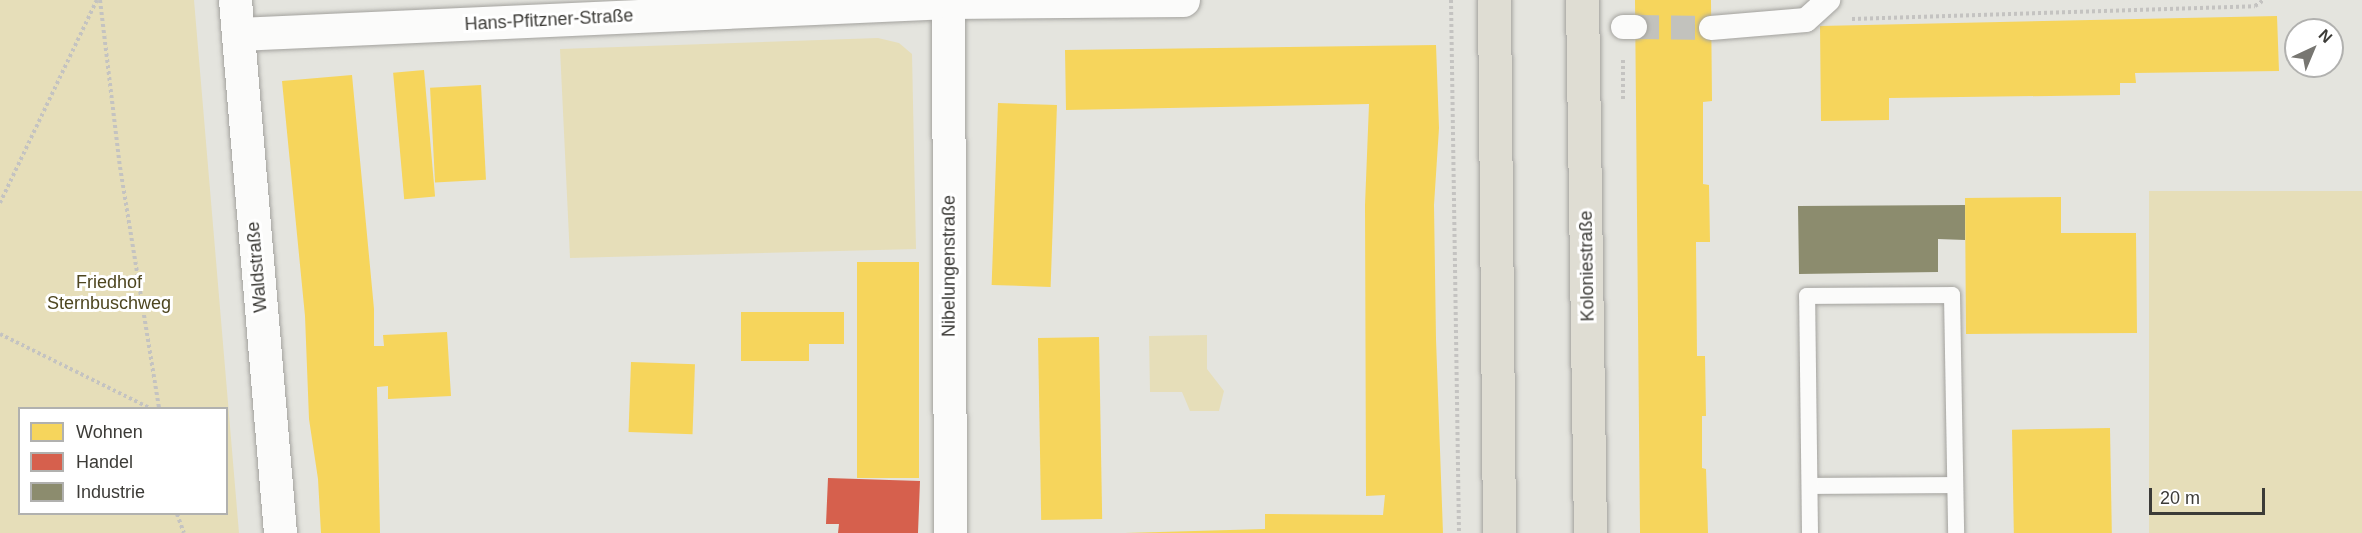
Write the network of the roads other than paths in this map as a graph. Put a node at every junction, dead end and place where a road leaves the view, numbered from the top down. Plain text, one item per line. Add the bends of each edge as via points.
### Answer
1 (235, 0) edge
2 (1183, 0) edge
3 (1494, 0) edge
4 (1582, 0) edge
5 (1828, 0) edge
6 (948, 1) edge
7 (1711, 28) tunnel mouth
8 (238, 34) junction
9 (1955, 484) junction
10 (1810, 486) junction
11 (280, 533) edge
12 (950, 533) edge
13 (1499, 533) edge
14 (1590, 533) edge
15 (1810, 533) edge
16 (1956, 533) edge

1 - 8 street, Waldstraße
2 - 6 street, Hans-Pfitzner-Straße
3 - 13 main road
4 - 14 main road, Koloniestraße
5 - 7 street via 1806,20
6 - 8 street, Hans-Pfitzner-Straße
6 - 12 street, Nibelungenstraße
8 - 11 street, Waldstraße
9 - 10 lane
9 - 10 lane via 1952,295 1807,296
9 - 16 lane
10 - 15 lane

